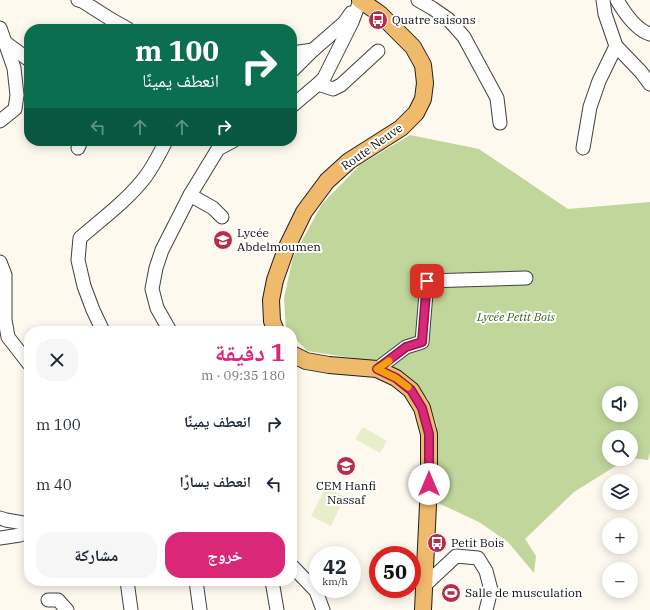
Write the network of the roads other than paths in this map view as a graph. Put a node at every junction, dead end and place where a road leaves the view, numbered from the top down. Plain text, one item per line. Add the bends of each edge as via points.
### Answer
1 (78, 0) edge
2 (361, 0) edge
3 (418, 0) edge
4 (603, 0) edge
5 (617, 0) edge
6 (119, 24) edge
7 (0, 28) edge
8 (650, 34) edge
9 (6, 43) junction
10 (616, 46) junction
11 (313, 50) junction
12 (297, 52) edge
13 (378, 52) dead end
14 (24, 56) edge
15 (297, 65) edge
16 (318, 84) junction
17 (650, 84) edge
18 (297, 102) edge
19 (0, 121) edge
20 (500, 123) dead end
21 (163, 146) edge
22 (224, 146) edge
23 (583, 148) dead end
24 (190, 195) junction
25 (222, 217) dead end
26 (0, 262) edge
27 (526, 278) dead end
28 (101, 326) edge
29 (167, 326) edge
30 (274, 326) edge
31 (297, 356) edge
32 (24, 358) edge
33 (377, 369) junction
34 (0, 518) edge
35 (24, 523) edge
36 (24, 533) edge
37 (0, 538) edge
38 (297, 571) edge
39 (425, 585) junction
40 (128, 586) edge
41 (197, 586) edge
42 (273, 586) edge
43 (48, 600) dead end
44 (67, 610) edge
45 (131, 610) edge
46 (200, 610) edge
47 (277, 610) edge
48 (323, 610) edge
49 (423, 610) edge
50 (486, 610) edge

1 - 6 street
2 - 11 street via 344,23
2 - 16 street via 337,53
2 - 30 main road, Route Neuve via 380,14 413,47 423,65 426,83 423,99 416,113 401,128 349,161 327,182 304,212 286,249 275,280 271,300
3 - 20 street via 448,19 464,38 497,98
4 - 10 street
5 - 8 street via 639,29
7 - 9 street
9 - 14 street
9 - 19 street via 14,68 17,95 15,109
10 - 17 street
10 - 23 street via 590,107
11 - 12 street
11 - 15 street
13 - 16 street via 340,85 332,88
16 - 18 street
21 - 28 street via 145,177 127,197 80,238 78,260 84,286
22 - 24 street via 218,149
24 - 25 street
24 - 29 street via 162,250 152,289 157,308
26 - 32 street via 5,274 5,320 8,337
27 - 33 street via 427,281 422,342 406,347
31 - 33 main road via 328,365
33 - 39 main road via 396,378 411,390 422,408 429,434
34 - 35 street
36 - 37 street
38 - 48 street via 316,591
39 - 49 main road
39 - 50 street via 456,556 478,558 486,571 490,590
40 - 45 street
41 - 46 street
42 - 47 street
43 - 44 street via 58,600

